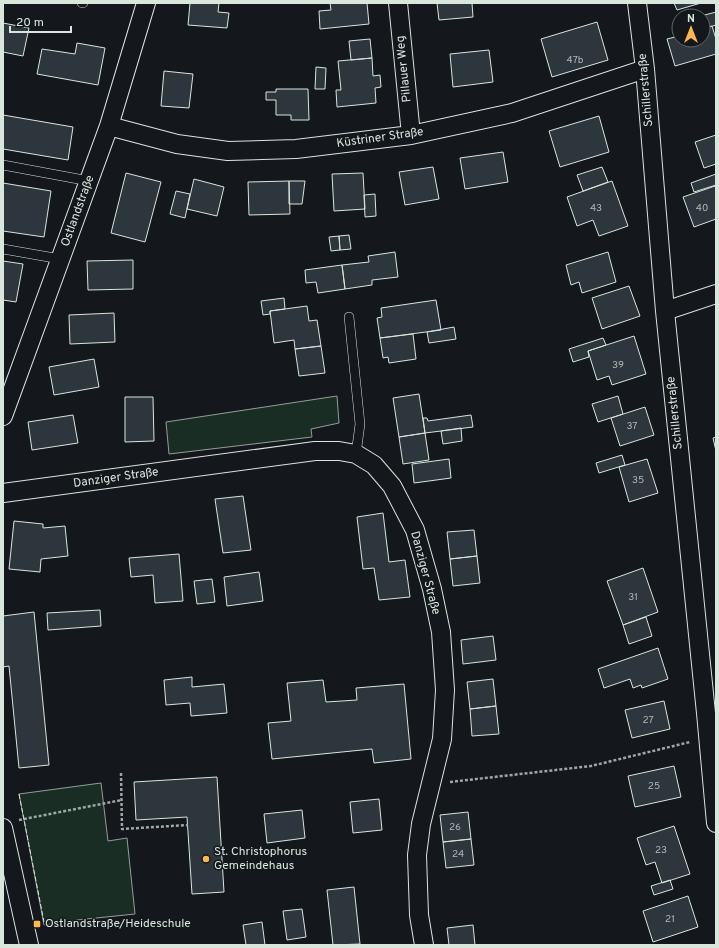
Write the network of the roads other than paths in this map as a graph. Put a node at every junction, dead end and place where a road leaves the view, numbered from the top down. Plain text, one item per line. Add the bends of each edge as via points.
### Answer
1 (146, 3) edge
2 (398, 3) edge
3 (637, 3) edge
4 (645, 69) junction
5 (108, 126) junction
6 (411, 135) junction
7 (3, 165) edge
8 (89, 181) junction
9 (3, 249) edge
10 (60, 259) junction
11 (716, 294) edge
12 (665, 310) junction
13 (349, 317) dead end
14 (3, 416) edge
15 (356, 454) junction
16 (3, 493) edge
17 (711, 711) edge
18 (716, 823) edge
19 (10, 824) edge
20 (29, 945) edge
21 (424, 945) edge

1 - 5 street, Ostlandstraße
2 - 6 street, Pillauer Weg
3 - 4 street, Schillerstraße
4 - 6 street, Küstriner Straße via 512,113
4 - 12 street, Schillerstraße
5 - 6 street, Küstriner Straße via 177,144 228,151 296,149
5 - 8 street, Ostlandstraße
7 - 8 lane
8 - 10 street, Ostlandstraße
9 - 10 lane
10 - 14 street, Ostlandstraße
11 - 12 street
12 - 17 street, Schillerstraße
13 - 15 lane via 360,424
15 - 16 street, Danziger Straße via 315,451
15 - 21 street, Danziger Straße via 374,465 392,486 415,530 441,632 445,690 442,739 421,824 417,855 419,916
17 - 18 street, Schillerstraße via 708,738
19 - 20 street

